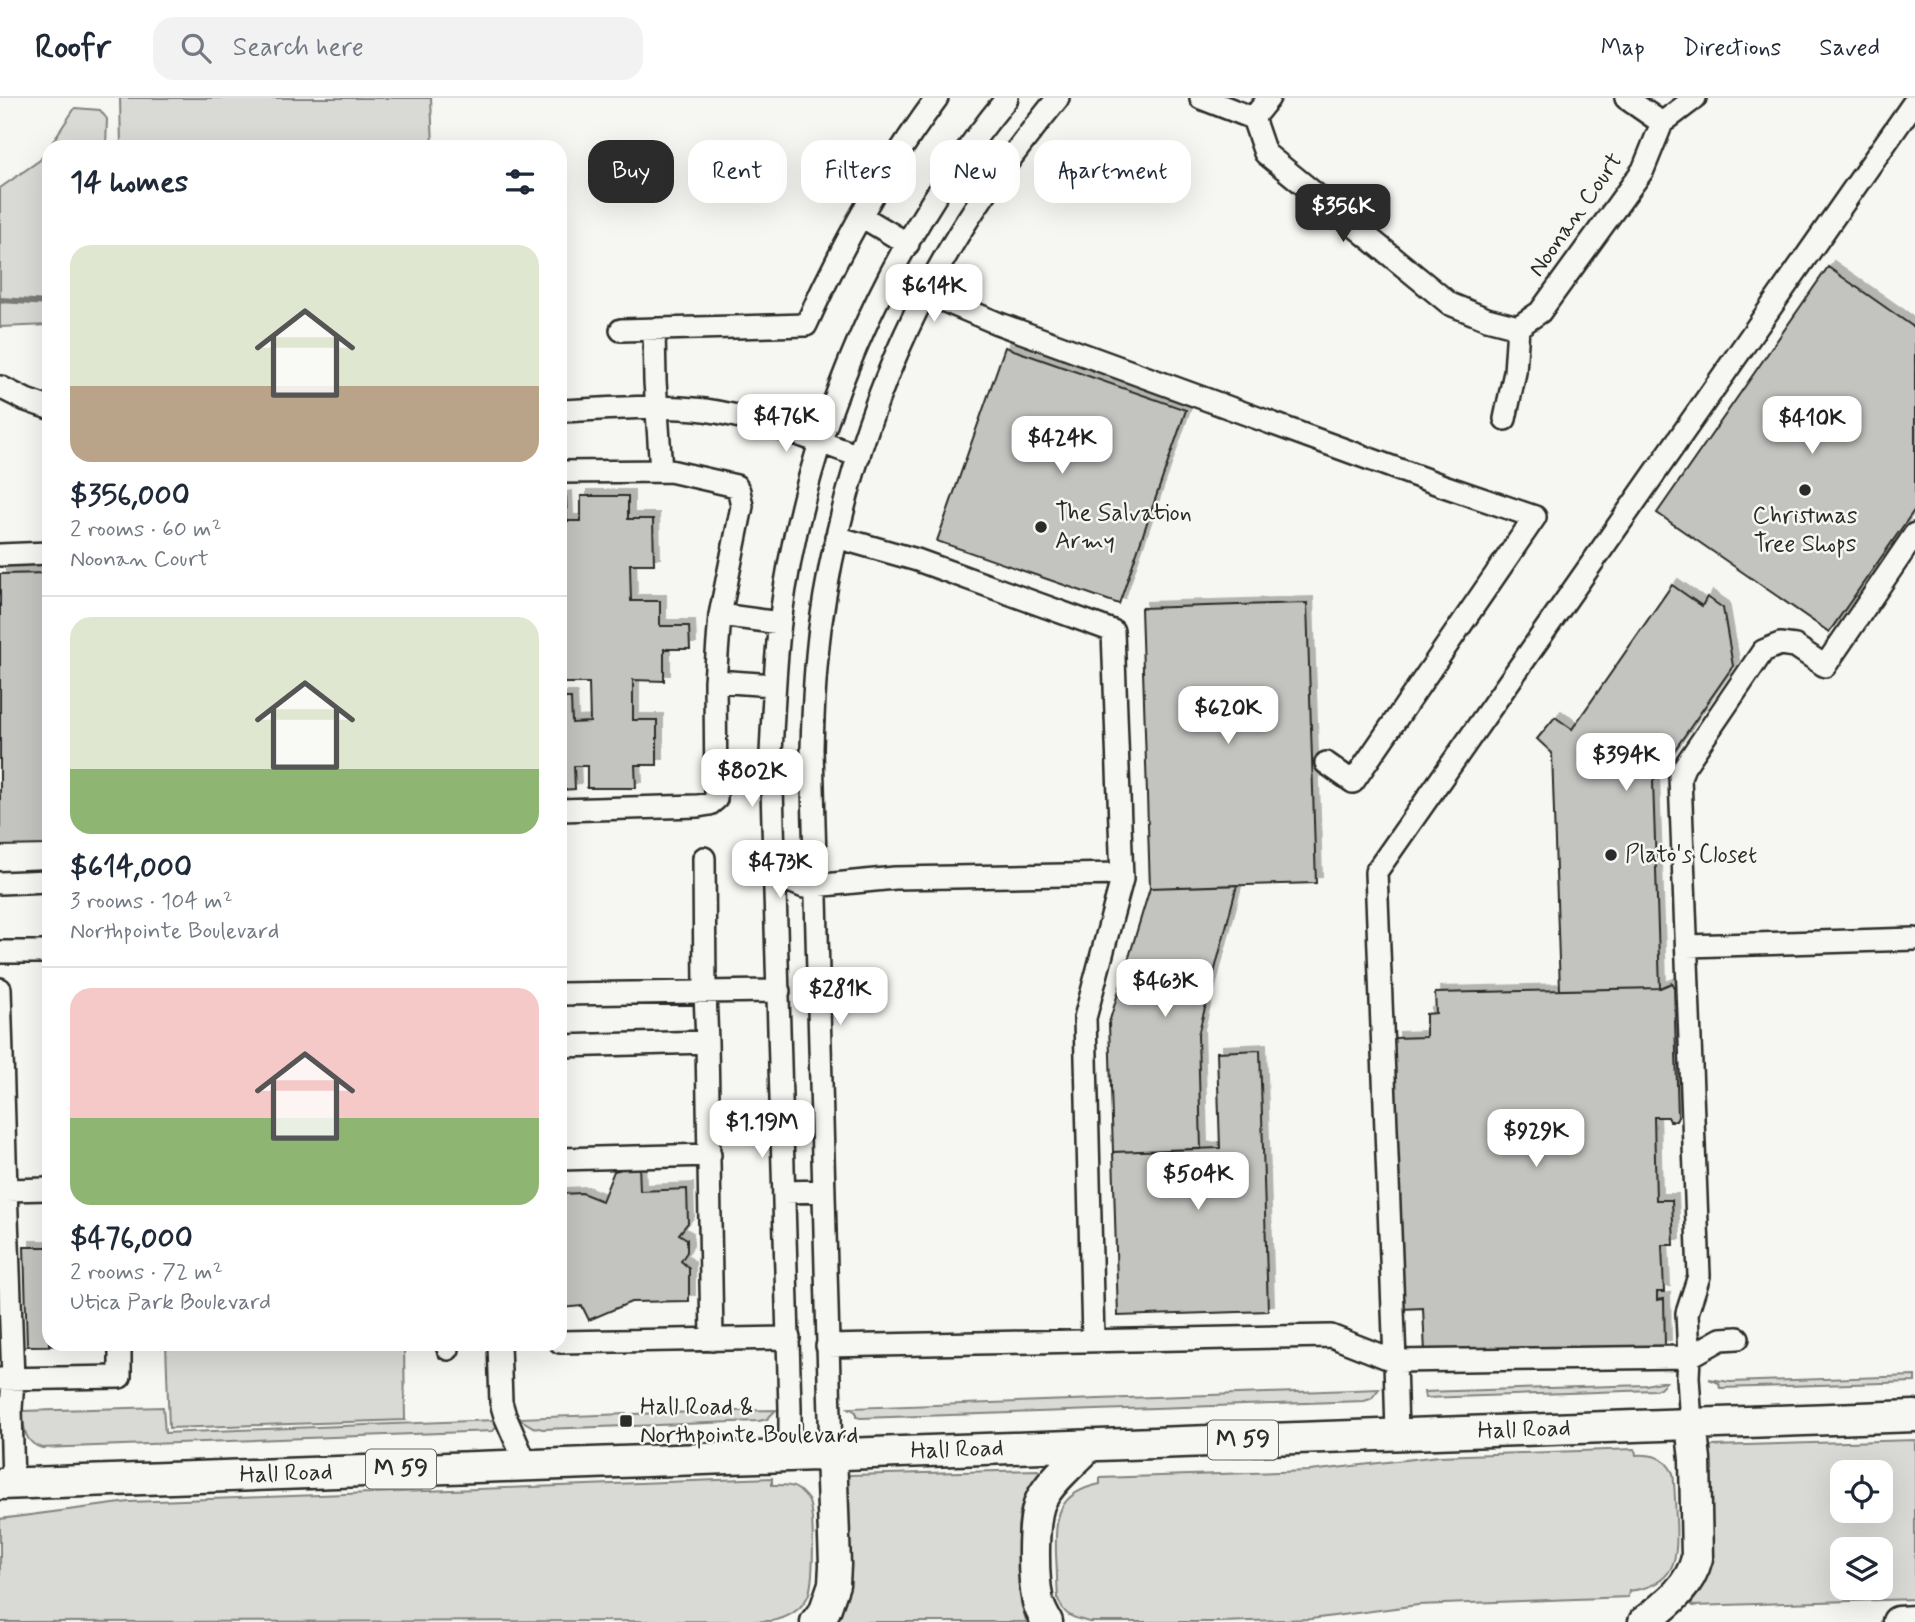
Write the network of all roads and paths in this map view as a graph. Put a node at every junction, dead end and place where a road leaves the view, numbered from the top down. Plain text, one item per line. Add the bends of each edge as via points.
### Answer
1 (937, 98) edge
2 (1007, 98) edge
3 (1059, 98) edge
4 (1201, 98) edge
5 (1269, 98) edge
6 (1626, 98) edge
7 (1695, 98) edge
8 (1915, 101) edge
9 (1253, 118) junction
10 (1662, 123) junction
11 (861, 216) junction
12 (908, 244) junction
13 (891, 275) junction
14 (926, 293) junction
15 (1518, 327) junction
16 (621, 330) dead end
17 (654, 330) junction
18 (0, 387) edge
19 (42, 406) edge
20 (657, 408) junction
21 (567, 411) edge
22 (1505, 419) dead end
23 (822, 443) junction
24 (859, 456) junction
25 (661, 471) junction
26 (567, 472) edge
27 (1915, 534) edge
28 (836, 537) junction
29 (42, 553) edge
30 (0, 555) edge
31 (720, 615) junction
32 (780, 623) junction
33 (715, 681) junction
34 (774, 685) junction
35 (1326, 764) dead end
36 (567, 810) edge
37 (704, 858) dead end
38 (775, 863) junction
39 (1122, 874) junction
40 (42, 881) edge
41 (0, 883) edge
42 (815, 887) junction
43 (1915, 939) edge
44 (1687, 946) junction
45 (0, 952) edge
46 (42, 952) edge
47 (0, 989) edge
48 (779, 991) junction
49 (705, 993) junction
50 (567, 994) edge
51 (707, 1042) junction
52 (567, 1046) edge
53 (710, 1155) junction
54 (567, 1159) edge
55 (42, 1189) edge
56 (3, 1190) edge
57 (824, 1191) junction
58 (784, 1192) junction
59 (789, 1338) junction
60 (1738, 1338) dead end
61 (712, 1340) junction
62 (1093, 1340) junction
63 (567, 1342) edge
64 (827, 1346) junction
65 (120, 1351) edge
66 (499, 1351) edge
67 (1689, 1357) junction
68 (1395, 1362) junction
69 (6, 1379) edge
70 (1915, 1416) edge
71 (1691, 1424) junction
72 (1396, 1434) junction
73 (1090, 1446) junction
74 (831, 1454) junction
75 (790, 1455) junction
76 (526, 1464) junction
77 (7, 1484) edge
78 (816, 1622) edge
79 (1047, 1622) edge
80 (1644, 1622) edge
81 (1898, 1622) edge
82 (1915, 1622) edge

1 - 11 street
2 - 12 street via 948,177
3 - 14 street via 987,190
4 - 9 street
5 - 9 street
6 - 10 street
7 - 10 street
8 - 68 street via 1376,872
9 - 15 street via 1265,153 1450,304
10 - 15 street, Noonan Court via 1643,170 1540,312
11 - 12 street
11 - 17 street via 806,325
12 - 13 street
13 - 14 street
13 - 23 street via 860,338
14 - 24 street via 898,351
14 - 35 street via 997,323 1535,517 1353,782
15 - 22 street
16 - 17 street
17 - 20 street
18 - 19 street
20 - 21 street
20 - 23 street via 724,413
20 - 25 street
23 - 24 street
23 - 32 street
24 - 28 street
25 - 26 street
25 - 31 street via 727,483 739,491 742,506
27 - 44 street via 1825,666 1795,646 1780,644 1763,651 1684,767 1680,777
28 - 39 street via 917,560 1113,631
28 - 42 street via 813,705
29 - 30 street
31 - 32 street
31 - 33 street
32 - 34 street
33 - 34 street
33 - 36 street via 716,799 698,806
34 - 38 street
37 - 49 street
38 - 42 street via 787,880
38 - 48 street
39 - 42 street via 895,878
39 - 62 street via 1085,1018
40 - 41 street
42 - 57 street
43 - 44 street
44 - 67 street via 1699,1276 1687,1313
45 - 46 street
47 - 56 street
48 - 49 street
48 - 58 street
49 - 50 street
49 - 51 street
51 - 52 street
51 - 53 street
53 - 54 street
53 - 61 street
55 - 56 street
56 - 69 street
57 - 58 street
57 - 64 street
58 - 59 street
59 - 61 street
59 - 75 street
60 - 67 street via 1721,1339
61 - 63 street
62 - 64 street
62 - 68 street via 1331,1336
64 - 74 street
65 - 69 street via 120,1377
66 - 76 street via 501,1402
67 - 68 street
67 - 71 street
68 - 72 street
69 - 77 street
70 - 71 highway, Hall Road / M 59
71 - 72 highway, Hall Road / M 59
71 - 80 highway via 1697,1558 1679,1592
72 - 73 highway, Hall Road / M 59
73 - 74 highway, Hall Road / M 59
73 - 79 highway via 1049,1487 1036,1513 1037,1600
74 - 75 highway, Hall Road / M 59
74 - 78 highway via 834,1584
75 - 76 highway, Hall Road / M 59
76 - 77 highway, Hall Road / M 59
81 - 82 highway

